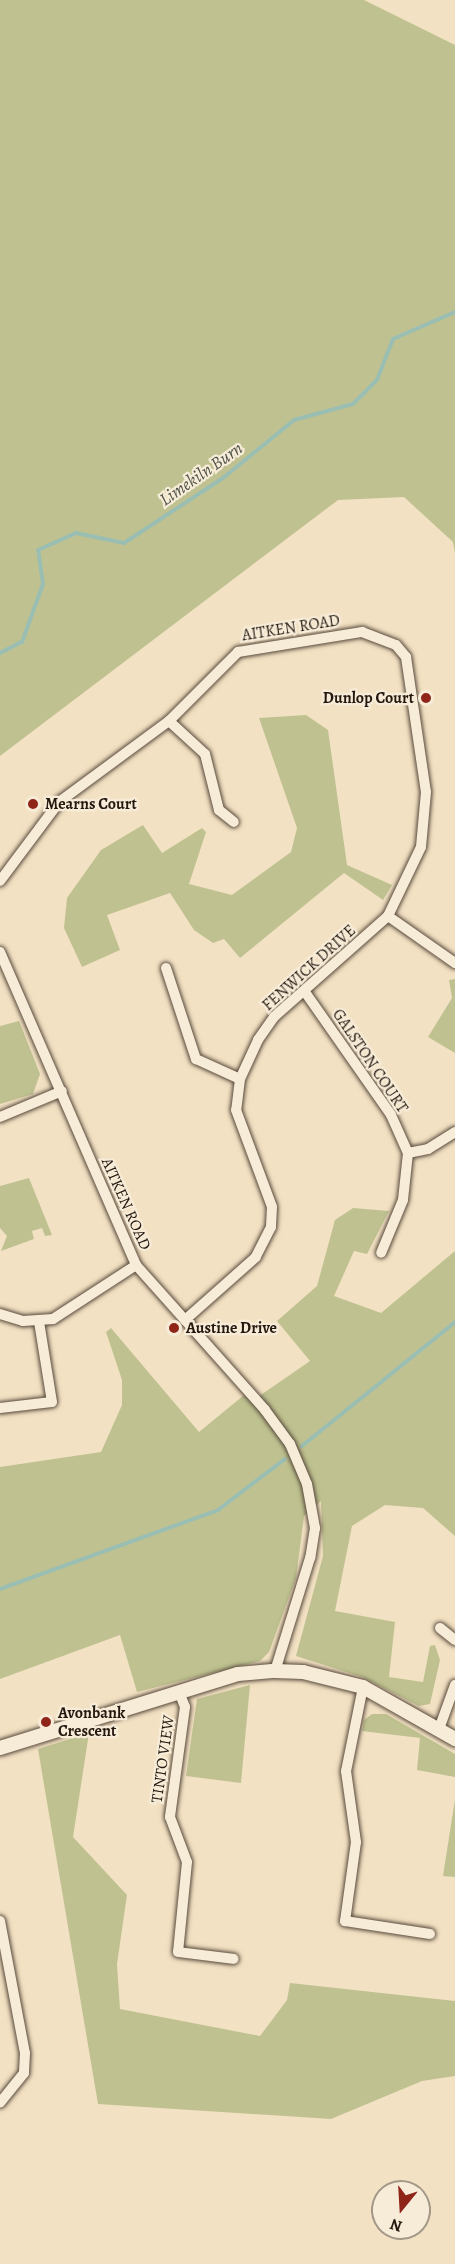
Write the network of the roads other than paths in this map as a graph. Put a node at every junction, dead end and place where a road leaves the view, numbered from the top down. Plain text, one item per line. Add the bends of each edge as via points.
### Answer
1 (169, 721) junction
2 (234, 822) dead end
3 (0, 881) edge
4 (388, 916) junction
5 (0, 952) edge
6 (455, 963) edge
7 (166, 968) dead end
8 (305, 992) junction
9 (240, 1079) junction
10 (62, 1091) junction
11 (0, 1117) edge
12 (455, 1132) edge
13 (408, 1153) junction
14 (381, 1253) dead end
15 (136, 1265) junction
16 (0, 1314) edge
17 (186, 1320) junction
18 (39, 1322) junction
19 (0, 1408) edge
20 (440, 1628) dead end
21 (455, 1640) edge
22 (275, 1671) junction
23 (455, 1685) edge
24 (369, 1690) junction
25 (179, 1692) junction
26 (440, 1729) junction
27 (455, 1739) edge
28 (0, 1748) edge
29 (0, 1921) edge
30 (430, 1934) dead end
31 (234, 1959) dead end
32 (0, 2103) edge

1 - 2 street via 205,754 219,810
1 - 3 street, AITKEN ROAD via 59,802
1 - 4 street, AITKEN ROAD via 238,652 362,632 396,645 410,672 426,819 410,874
4 - 6 street
4 - 8 street, FENWICK DRIVE
5 - 10 street, AITKEN ROAD
7 - 9 street via 196,1059
8 - 9 street, FENWICK DRIVE via 274,1017
8 - 13 street, GALSTON COURT via 391,1115
9 - 17 street, FENWICK DRIVE via 236,1110 272,1207 271,1227 256,1257
10 - 11 street
10 - 15 street, AITKEN ROAD
12 - 13 street via 428,1149
13 - 14 street via 403,1200
15 - 17 street, AITKEN ROAD
15 - 18 street via 70,1311
16 - 18 street
17 - 22 street, AITKEN ROAD via 270,1416 290,1444 307,1484 315,1528 310,1558
18 - 19 street via 52,1402
20 - 21 street
22 - 24 street via 303,1672
22 - 25 street via 238,1674
23 - 26 street
24 - 26 street
24 - 30 street via 346,1771 356,1842 345,1922
25 - 28 street
25 - 31 street, TINTO VIEW via 185,1707 170,1816 187,1862 178,1952
26 - 27 street
29 - 32 street via 25,2053 24,2073

